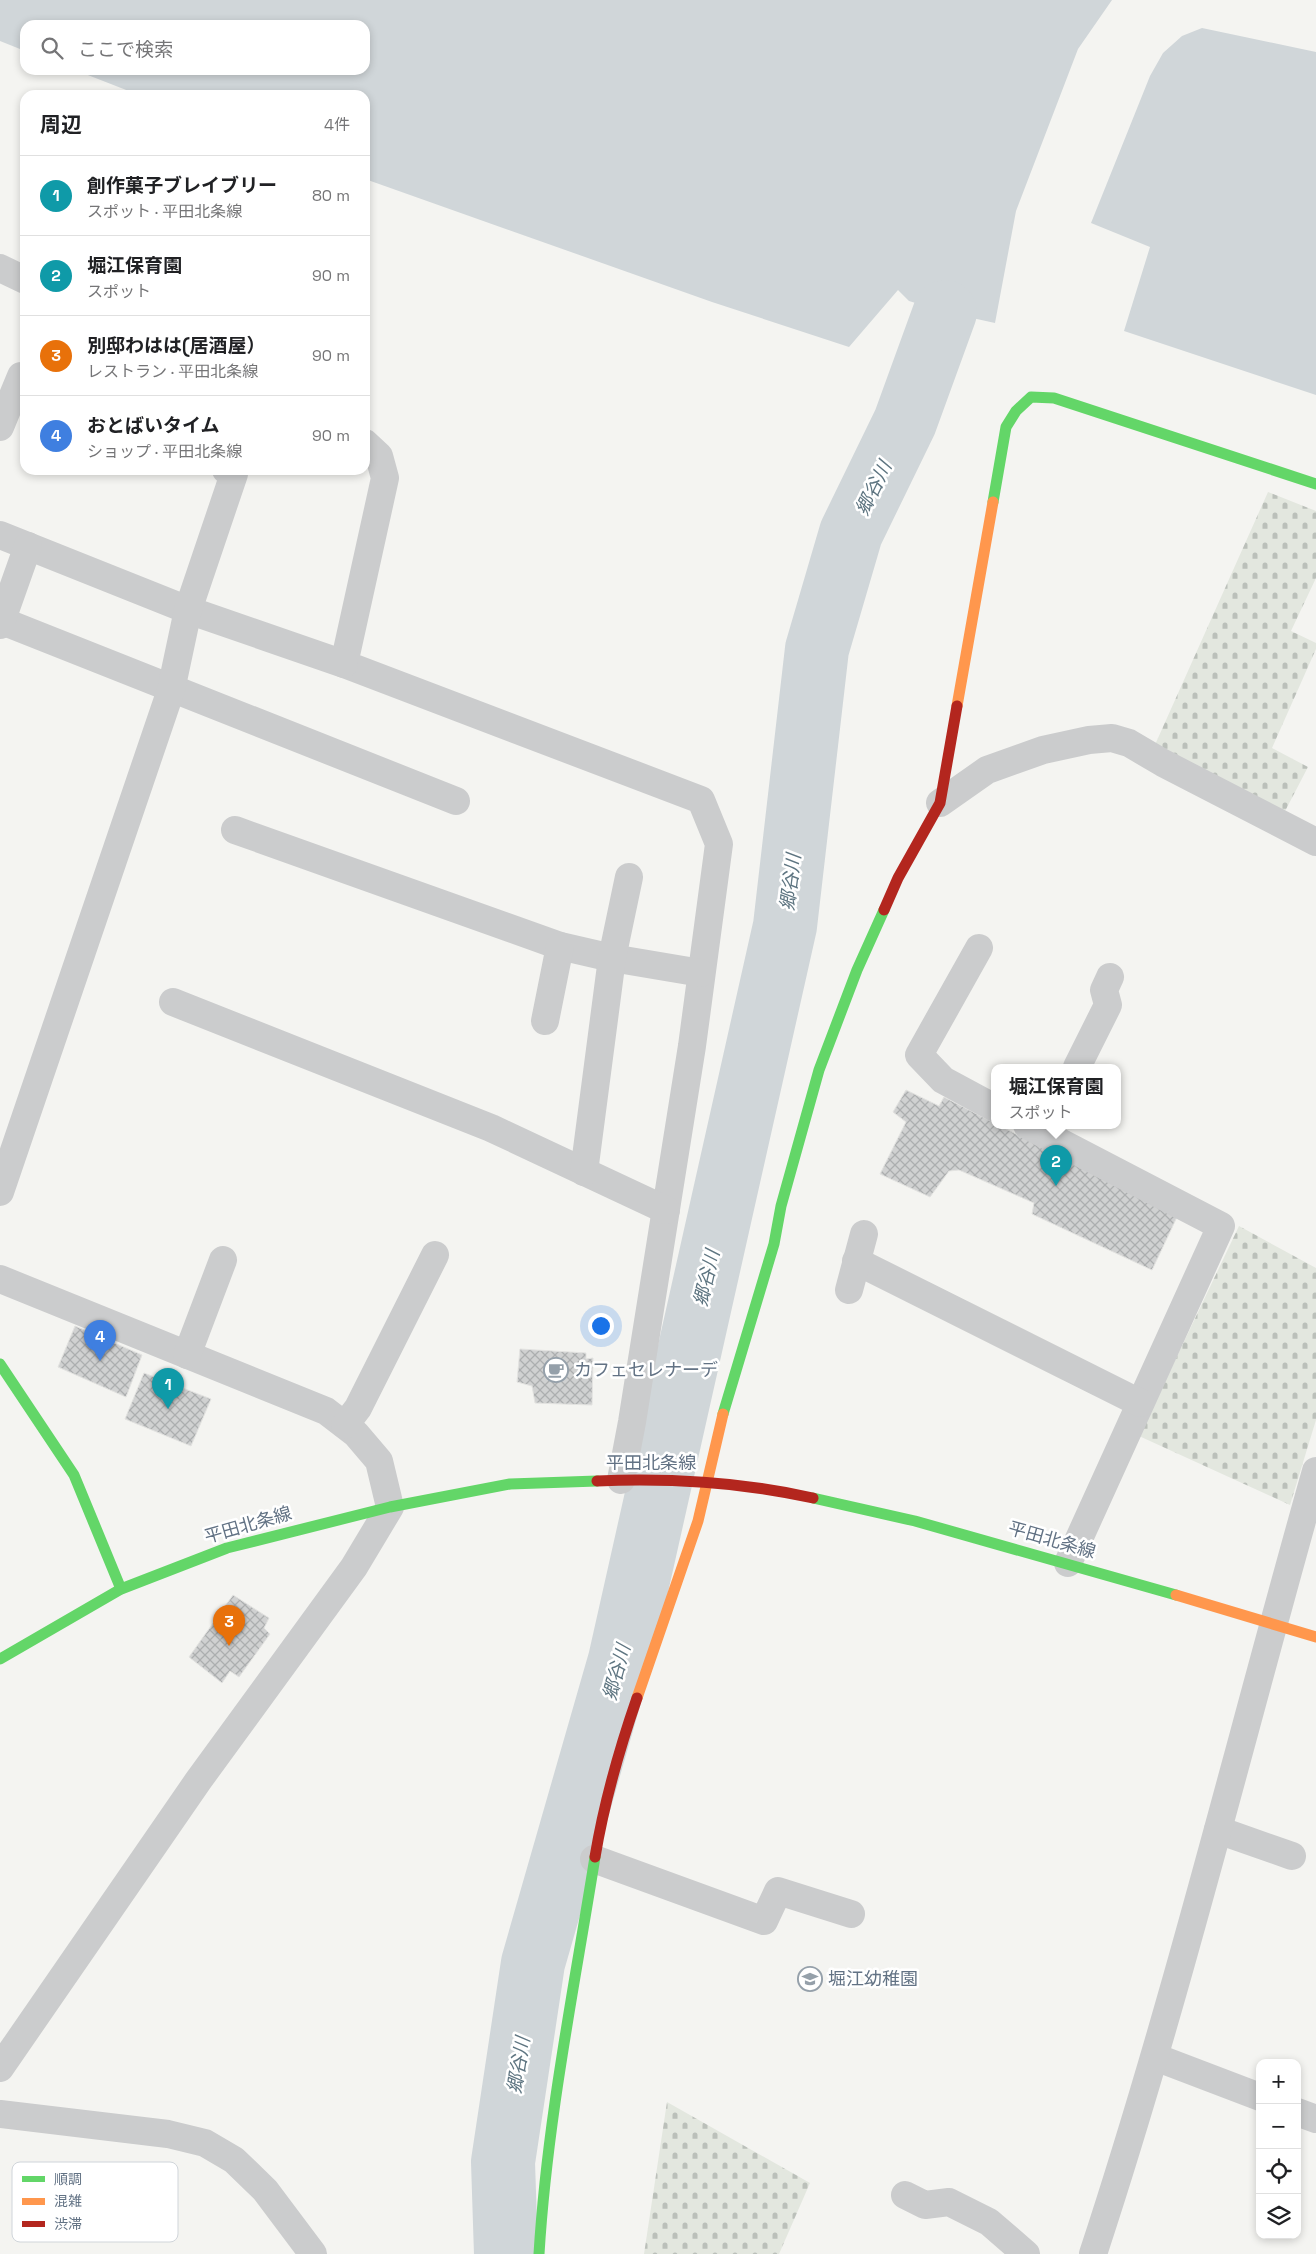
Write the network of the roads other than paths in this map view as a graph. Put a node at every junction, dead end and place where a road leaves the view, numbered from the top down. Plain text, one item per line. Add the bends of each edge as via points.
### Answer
1 (0, 268) edge
2 (20, 278) edge
3 (20, 378) edge
4 (0, 427) edge
5 (370, 448) edge
6 (234, 475) edge
7 (1316, 484) edge
8 (0, 535) edge
9 (28, 546) junction
10 (188, 610) junction
11 (1, 623) edge
12 (344, 664) junction
13 (171, 690) junction
14 (456, 801) dead end
15 (940, 803) junction
16 (235, 830) dead end
17 (1316, 842) edge
18 (629, 877) dead end
19 (560, 946) junction
20 (979, 948) dead end
21 (612, 958) junction
22 (701, 974) junction
23 (1110, 977) dead end
24 (173, 1002) dead end
25 (545, 1021) dead end
26 (1078, 1064) edge
27 (991, 1106) edge
28 (1042, 1129) edge
29 (584, 1172) junction
30 (0, 1192) edge
31 (666, 1210) junction
32 (864, 1234) dead end
33 (435, 1255) dead end
34 (223, 1260) dead end
35 (856, 1261) junction
36 (0, 1278) edge
37 (849, 1290) dead end
38 (187, 1354) junction
39 (0, 1364) edge
40 (1140, 1403) junction
41 (345, 1425) junction
42 (1316, 1471) edge
43 (630, 1479) junction
44 (703, 1481) junction
45 (390, 1507) junction
46 (1068, 1563) junction
47 (121, 1589) junction
48 (1272, 1624) junction
49 (1316, 1637) edge
50 (0, 1659) edge
51 (1218, 1830) junction
52 (1292, 1856) dead end
53 (594, 1859) junction
54 (851, 1914) dead end
55 (1155, 2057) junction
56 (0, 2068) edge
57 (1256, 2095) edge
58 (1301, 2113) edge
59 (0, 2114) edge
60 (1316, 2119) edge
61 (905, 2195) dead end
62 (313, 2254) edge
63 (539, 2254) edge
64 (1026, 2254) edge
65 (1093, 2254) edge

1 - 2 street
3 - 4 street
5 - 12 street via 379,456 385,478
6 - 10 street
7 - 15 street via 1054,398 1031,397 1016,411 1006,427
8 - 9 street
9 - 10 street
9 - 11 street
10 - 12 street
10 - 13 street
11 - 13 street
12 - 22 street via 701,800 719,844
13 - 14 street
13 - 30 street
15 - 17 street via 987,770 1043,750 1112,738 1128,742 1163,764
15 - 44 street via 894,887 857,970 820,1070 781,1206 774,1244
16 - 19 street
18 - 21 street
19 - 21 street
19 - 25 street
20 - 27 street via 919,1055 943,1080
21 - 22 street
21 - 29 street
22 - 31 street
23 - 26 street via 1104,990 1108,1005
24 - 29 street via 491,1128
28 - 40 street via 1221,1226
29 - 31 street
31 - 43 street via 632,1422
32 - 35 street
33 - 41 street via 358,1408
34 - 38 street
35 - 37 street
35 - 40 street
36 - 38 street
38 - 41 street via 326,1411
39 - 47 street via 74,1475
40 - 46 street
41 - 45 street via 379,1461
42 - 48 street
43 - 44 street, 平田北条線
43 - 45 street, 平田北条線 via 510,1484
44 - 46 street, 平田北条線 via 810,1497
44 - 53 street via 698,1521 621,1745
45 - 47 street, 平田北条線 via 226,1548
45 - 56 street via 354,1567 198,1781
46 - 48 street, 平田北条線
47 - 50 street, 平田北条線
48 - 49 street, 平田北条線
48 - 51 street
51 - 52 street
51 - 55 street
53 - 54 street via 764,1922 778,1891
53 - 63 street via 553,2121
55 - 57 street
55 - 65 street
58 - 60 street
59 - 62 street via 168,2134 206,2143 234,2160 265,2190
61 - 64 street via 925,2205 948,2202 989,2222

